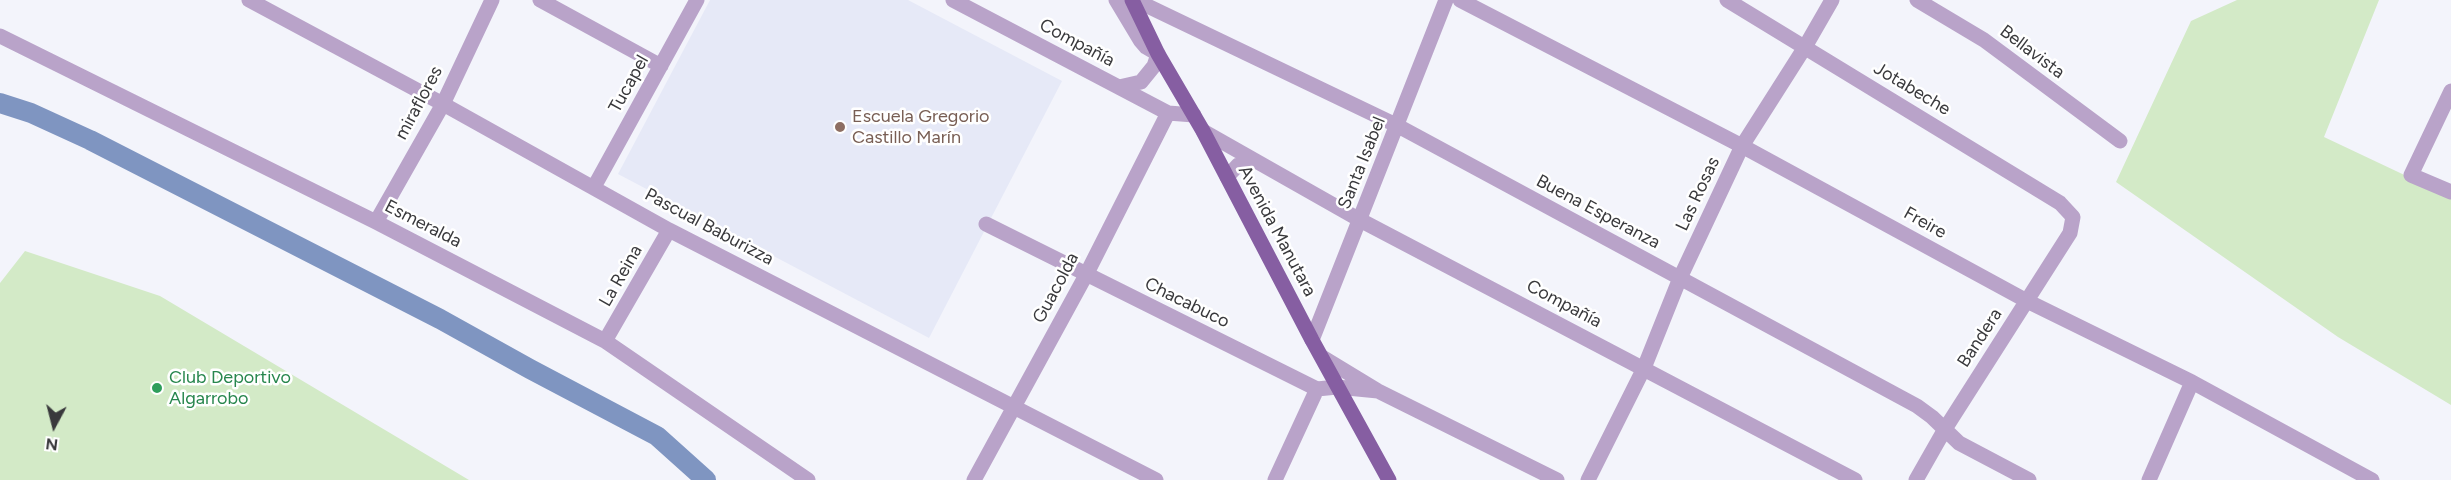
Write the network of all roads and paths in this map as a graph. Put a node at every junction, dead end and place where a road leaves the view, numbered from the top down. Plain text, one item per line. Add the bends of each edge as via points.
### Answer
1 (249, 0) edge
2 (492, 0) edge
3 (540, 0) edge
4 (697, 0) edge
5 (953, 0) edge
6 (1116, 0) edge
7 (1133, 0) edge
8 (1446, 0) edge
9 (1460, 0) edge
10 (1726, 0) edge
11 (1832, 0) edge
12 (1917, 0) edge
13 (0, 36) edge
14 (1805, 47) junction
15 (1158, 54) junction
16 (661, 66) junction
17 (1119, 87) junction
18 (2451, 91) edge
19 (443, 104) junction
20 (1168, 113) junction
21 (1194, 115) junction
22 (1398, 126) junction
23 (1203, 130) junction
24 (2120, 141) dead end
25 (1742, 146) junction
26 (1256, 161) junction
27 (1227, 177) junction
28 (594, 187) junction
29 (2451, 192) edge
30 (2073, 217) joint
31 (1360, 220) junction
32 (376, 222) junction
33 (986, 224) dead end
34 (669, 230) junction
35 (1086, 275) junction
36 (1680, 278) junction
37 (2027, 301) junction
38 (1312, 340) junction
39 (605, 341) junction
40 (1322, 357) junction
41 (1644, 368) junction
42 (2192, 382) junction
43 (1337, 387) junction
44 (1317, 389) junction
45 (1378, 391) junction
46 (1015, 406) junction
47 (1945, 429) junction
48 (808, 480) edge
49 (974, 480) edge
50 (1156, 480) edge
51 (1275, 480) edge
52 (1389, 480) edge
53 (1557, 480) edge
54 (1588, 480) edge
55 (1855, 480) edge
56 (1916, 480) edge
57 (2029, 480) edge
58 (2149, 480) edge
59 (2372, 480) edge

1 - 19 street, Pascual Baburizza
2 - 19 street, miraflores
3 - 16 street
4 - 16 street, Tucapel
5 - 17 street, Compañía
6 - 15 street via 1140,40
7 - 15 main road, Avenida Manutara
7 - 22 street, Buena Esperanza
8 - 22 street, Santa Isabel
9 - 25 street, Freire
10 - 14 street, Jotabeche
11 - 14 street, Las Rosas
12 - 24 street, Bellavista via 1984,40
13 - 32 street, Esmeralda
14 - 25 street, Las Rosas
14 - 30 street, Jotabeche via 2060,203
15 - 17 street, Compañía via 1141,82
15 - 21 main road, Avenida Manutara
16 - 28 street, Tucapel
17 - 20 street, Compañía
18 - 29 street via 2411,175
19 - 28 street, Pascual Baburizza
19 - 32 street, miraflores
20 - 21 street, Compañía
20 - 35 street, Guacolda
21 - 23 main road, Avenida Manutara
22 - 31 street, Santa Isabel
22 - 36 street, Buena Esperanza
23 - 26 street, Compañía
23 - 27 main road, Avenida Manutara
25 - 36 street, Las Rosas
25 - 37 street, Freire
26 - 27 street via 1238,165
26 - 31 street, Compañía
27 - 38 main road, Avenida Manutara
28 - 34 street, Pascual Baburizza
30 - 37 street, Bandera via 2070,233
31 - 38 street, Santa Isabel
31 - 41 street, Compañía
32 - 39 street, Esmeralda
33 - 35 street, Chacabuco
34 - 39 street, La Reina
34 - 46 street, Pascual Baburizza
35 - 44 street, Chacabuco
35 - 46 street, Guacolda
36 - 41 street, Las Rosas
36 - 47 street, Buena Esperanza via 1917,406
37 - 42 street, Freire
37 - 47 street, Bandera
38 - 40 main road, Avenida Manutara
39 - 48 street, Esmeralda
40 - 43 main road, Avenida Manutara
40 - 45 street
41 - 54 street, Las Rosas
41 - 55 street, Compañía
42 - 58 street
42 - 59 street, Freire
43 - 44 street
43 - 45 street
43 - 52 main road, Avenida Manutara
44 - 51 street
45 - 53 street
46 - 49 street, Guacolda
46 - 50 street, Pascual Baburizza
47 - 56 street, Bandera
47 - 57 street, Buena Esperanza via 1959,443

